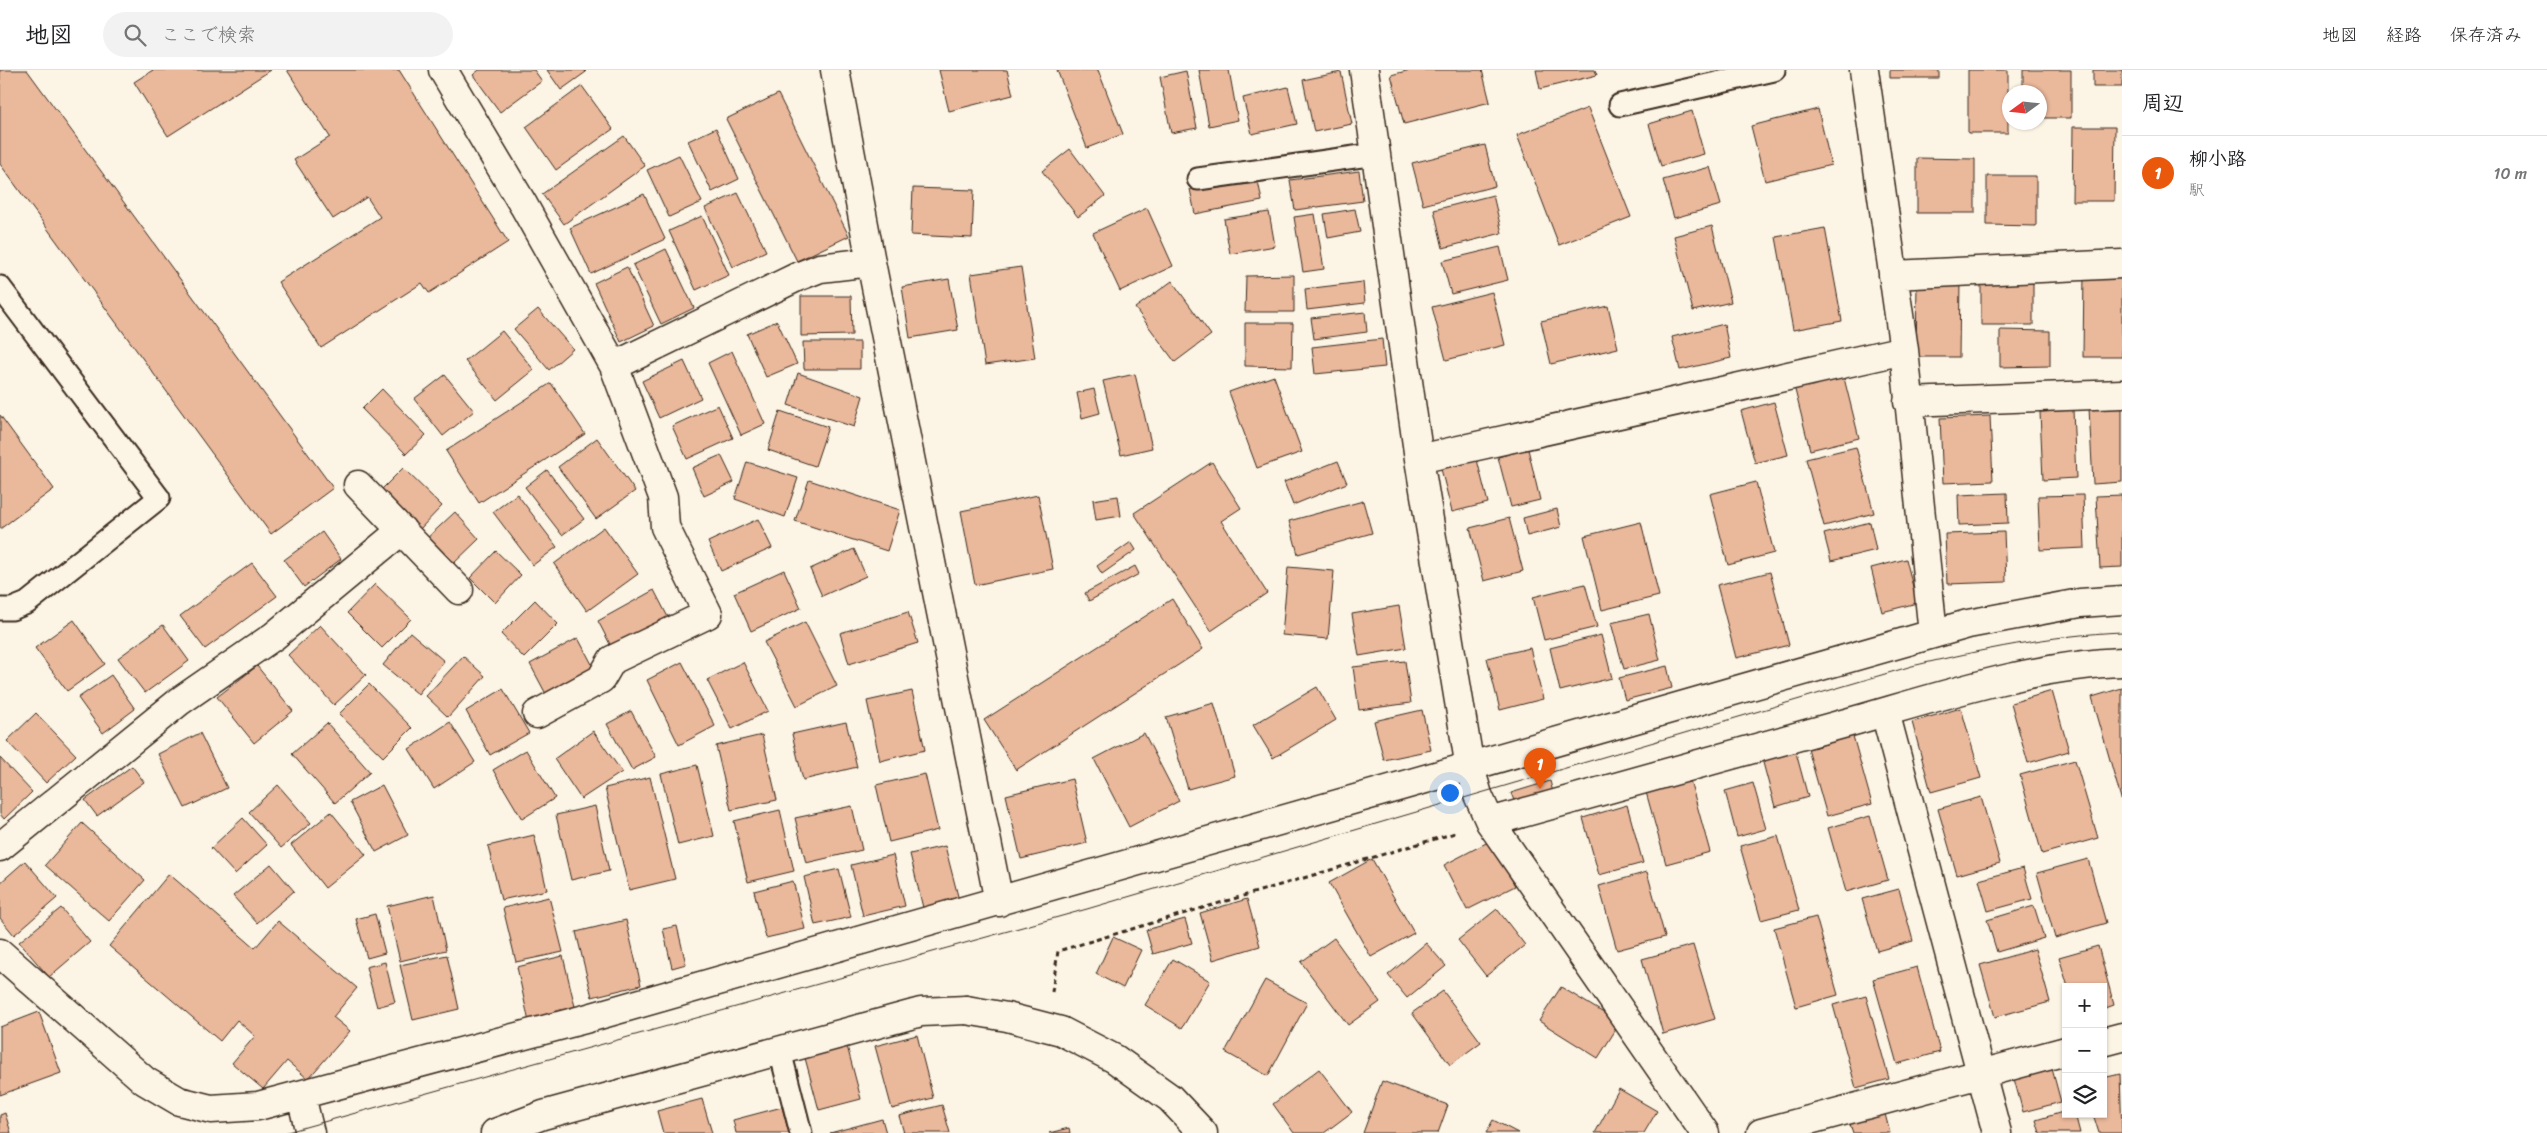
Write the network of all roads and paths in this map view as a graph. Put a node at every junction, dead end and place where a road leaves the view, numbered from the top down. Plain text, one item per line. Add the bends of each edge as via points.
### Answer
1 (442, 70) edge
2 (835, 70) edge
3 (1364, 70) edge
4 (1774, 70) edge
5 (1864, 70) edge
6 (1620, 105) dead end
7 (1376, 154) junction
8 (1198, 179) dead end
9 (871, 262) junction
10 (2122, 264) edge
11 (1893, 275) junction
12 (0, 287) edge
13 (1904, 350) junction
14 (614, 366) junction
15 (2122, 394) edge
16 (1908, 402) junction
17 (1419, 459) junction
18 (358, 484) dead end
19 (402, 530) junction
20 (459, 590) dead end
21 (2122, 600) edge
22 (0, 608) edge
23 (1932, 634) junction
24 (2122, 662) edge
25 (1885, 712) junction
26 (537, 714) dead end
27 (1470, 768) junction
28 (1490, 822) junction
29 (0, 847) edge
30 (998, 902) junction
31 (0, 953) edge
32 (1046, 1027) junction
33 (2122, 1037) edge
34 (2107, 1041) edge
35 (780, 1051) junction
36 (2062, 1052) edge
37 (1981, 1072) junction
38 (301, 1096) junction
39 (310, 1133) edge
40 (495, 1133) edge
41 (801, 1133) edge
42 (1203, 1133) edge
43 (1705, 1133) edge
44 (1761, 1133) edge
45 (1998, 1133) edge

1 - 14 street via 524,206
2 - 9 street
3 - 7 street
4 - 6 lane
5 - 11 street
7 - 8 lane
7 - 17 street
9 - 14 street via 820,268 797,277
9 - 30 street
10 - 11 street
11 - 13 street
12 - 22 lane via 159,498 27,603 12,609
13 - 16 street
13 - 17 street
14 - 26 street via 663,497 665,527 708,614 612,660 601,679
15 - 16 street
16 - 23 street
17 - 27 street
18 - 19 street
19 - 20 street
19 - 29 street via 274,636 180,701
21 - 23 street via 2041,609
23 - 27 street
24 - 25 street via 2054,669
25 - 28 street
25 - 37 street
27 - 28 street
27 - 30 street
28 - 32 path via 1058,951
28 - 43 street
30 - 38 street
31 - 38 street via 145,1081 179,1101 211,1109 233,1109
32 - 35 street via 966,1010 921,1012
32 - 42 street via 1061,1031 1115,1059 1170,1098
33 - 34 street
35 - 40 street via 543,1115
35 - 41 lane
36 - 37 street
37 - 44 street
37 - 45 street
38 - 39 street

